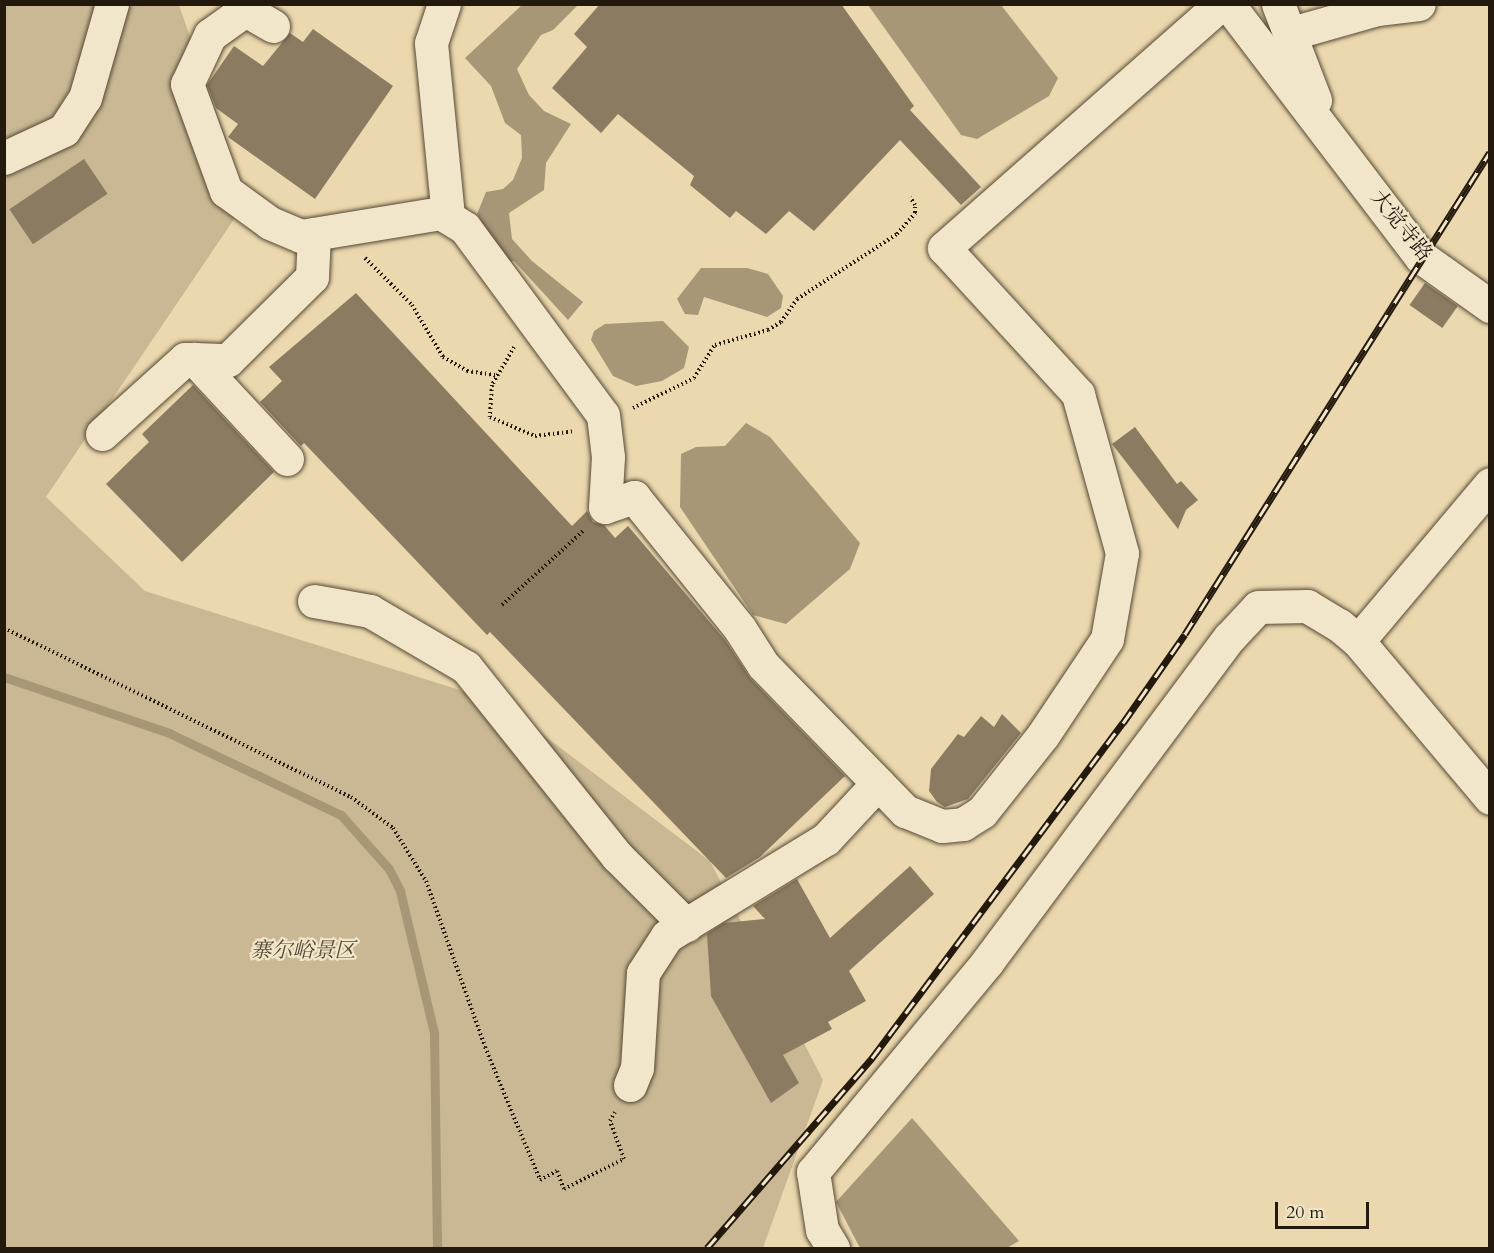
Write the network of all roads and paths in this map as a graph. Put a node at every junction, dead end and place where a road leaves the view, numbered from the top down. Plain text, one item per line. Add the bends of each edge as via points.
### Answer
1 (112, 4) edge
2 (444, 4) edge
3 (1221, 4) edge
4 (1228, 4) edge
5 (1419, 4) edge
6 (1285, 19) edge
7 (273, 27) dead end
8 (1328, 132) junction
9 (4, 158) edge
10 (910, 197) dead end
11 (448, 217) junction
12 (351, 228) junction
13 (314, 234) junction
14 (1490, 306) edge
15 (535, 320) junction
16 (194, 359) junction
17 (497, 375) junction
18 (604, 421) junction
19 (102, 434) dead end
20 (287, 459) dead end
21 (1490, 483) edge
22 (605, 507) junction
23 (314, 601) dead end
24 (502, 605) dead end
25 (4, 628) edge
26 (1358, 641) junction
27 (878, 783) junction
28 (1490, 798) edge
29 (686, 925) junction
30 (630, 1084) joint
31 (833, 1248) edge

1 - 9 street via 85,98 64,130
2 - 11 street via 431,43
3 - 27 street via 944,248 1078,394 1122,553 1117,601 1107,639 1043,735 982,812 963,824 942,826 905,811
4 - 8 street, 大觉寺路
5 - 6 street
6 - 8 street, 大觉寺路
7 - 13 street via 245,10 210,35 187,84 226,191 270,223 300,236
8 - 14 street, 大觉寺路 via 1421,257
10 - 18 path via 915,213 906,226 797,299 781,321 768,330 715,345 694,378
11 - 12 street via 441,213
11 - 15 street via 465,228
12 - 13 street
12 - 17 path via 366,262 412,305 443,357 467,371
13 - 16 street via 312,277 228,360
15 - 17 path
15 - 18 street via 589,392
16 - 19 street via 185,359
16 - 20 street
17 - 18 path via 492,385 490,417 536,436 584,429
18 - 22 street via 608,457
21 - 26 street
22 - 24 path via 567,550
22 - 27 street via 634,497 740,629 762,665
23 - 29 street via 370,611 466,667 617,856
25 - 30 path via 351,797 393,828 426,881 485,1047 540,1180 557,1171 564,1189 624,1159 610,1121
26 - 28 street
26 - 31 street via 1307,606 1258,607 1229,638 988,961 813,1172 822,1230
27 - 29 street via 826,839
29 - 30 street via 667,936 643,973 637,1068

